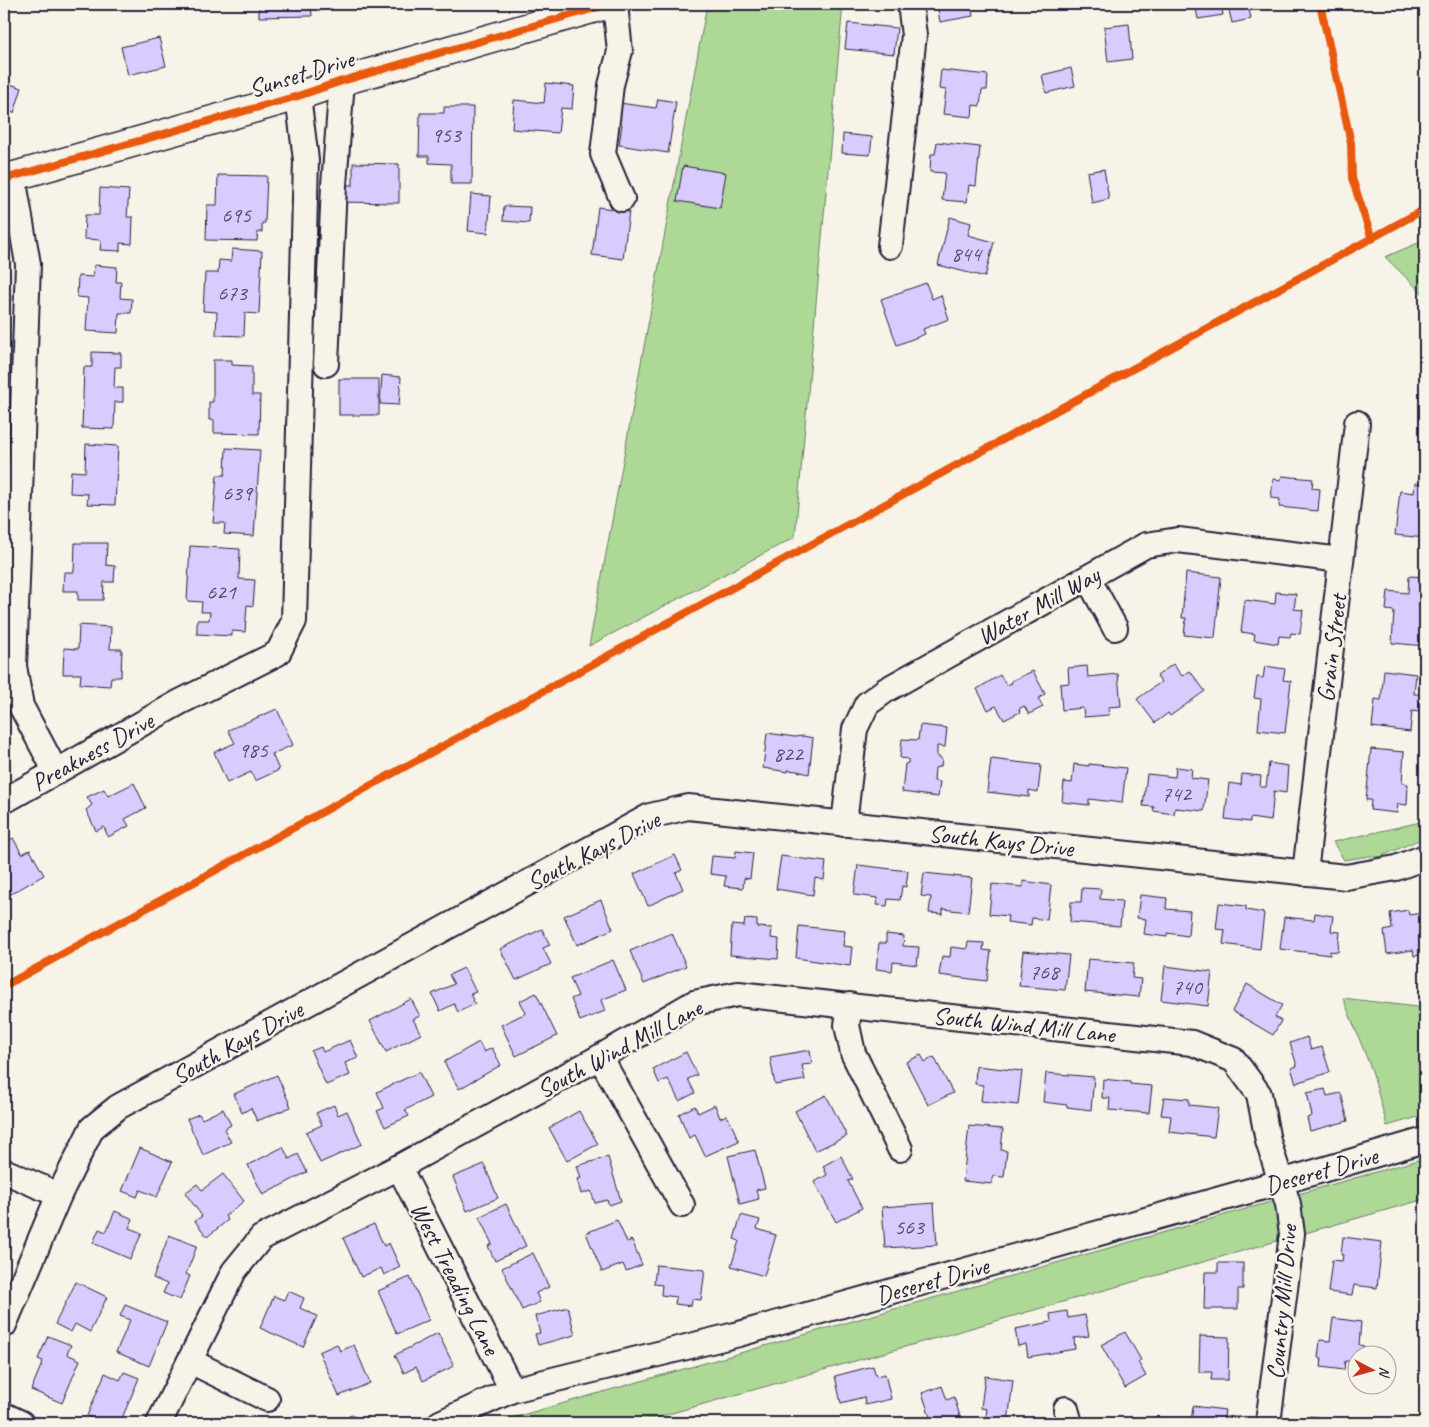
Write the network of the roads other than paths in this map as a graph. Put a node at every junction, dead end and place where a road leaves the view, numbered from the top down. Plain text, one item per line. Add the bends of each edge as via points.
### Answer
1 (609, 4) edge
2 (616, 4) edge
3 (910, 4) edge
4 (342, 81) junction
5 (298, 96) junction
6 (8, 177) edge
7 (622, 200) dead end
8 (890, 246) dead end
9 (326, 364) dead end
10 (1356, 423) dead end
11 (1341, 560) junction
12 (1088, 578) junction
13 (1115, 628) dead end
14 (56, 772) junction
15 (4, 800) edge
16 (844, 824) junction
17 (1425, 857) edge
18 (1305, 873) junction
19 (850, 1005) junction
20 (600, 1057) junction
21 (1425, 1140) edge
22 (900, 1148) dead end
23 (400, 1167) junction
24 (4, 1171) edge
25 (1281, 1182) junction
26 (59, 1195) junction
27 (682, 1205) dead end
28 (4, 1324) edge
29 (190, 1361) junction
30 (512, 1390) junction
31 (267, 1399) dead end
32 (4, 1415) edge
33 (21, 1423) edge
34 (159, 1423) edge
35 (440, 1423) edge
36 (1268, 1423) edge

1 - 4 main road, Sunset Drive
2 - 7 street via 620,51 611,85 603,154
3 - 8 street via 914,35
4 - 5 main road, Sunset Drive
4 - 9 street
5 - 6 main road, Sunset Drive
5 - 14 street, Preakness Drive via 306,160 294,622 278,653 180,702
6 - 14 street via 28,264 14,666 21,706
10 - 11 street, Grain Street
11 - 12 street, Water Mill Way via 1178,540 1146,545
11 - 18 street, Grain Street
12 - 13 street
12 - 16 street, Water Mill Way via 886,690 867,704 855,729
14 - 15 street, Preakness Drive
16 - 18 street, South Kays Drive
16 - 26 street, South Kays Drive via 688,807 650,816 118,1107 92,1128
17 - 18 street, South Kays Drive via 1396,868 1346,877
19 - 20 street, South Wind Mill Lane via 738,994 694,1003
19 - 22 street via 847,1025 853,1053
19 - 25 street, South Wind Mill Lane via 1192,1043 1234,1060 1259,1094 1268,1141
20 - 23 street, South Wind Mill Lane
20 - 27 street
21 - 25 street, Deseret Drive
23 - 29 street, South Wind Mill Lane via 261,1238 234,1271
23 - 30 street, West Treading Lane
24 - 26 street
25 - 30 street, Deseret Drive via 739,1334
25 - 36 street, Country Mill Drive via 1292,1234
26 - 28 street, South Kays Drive
29 - 31 street
29 - 34 street, South Wind Mill Lane
30 - 35 street, Deseret Drive
32 - 33 street

